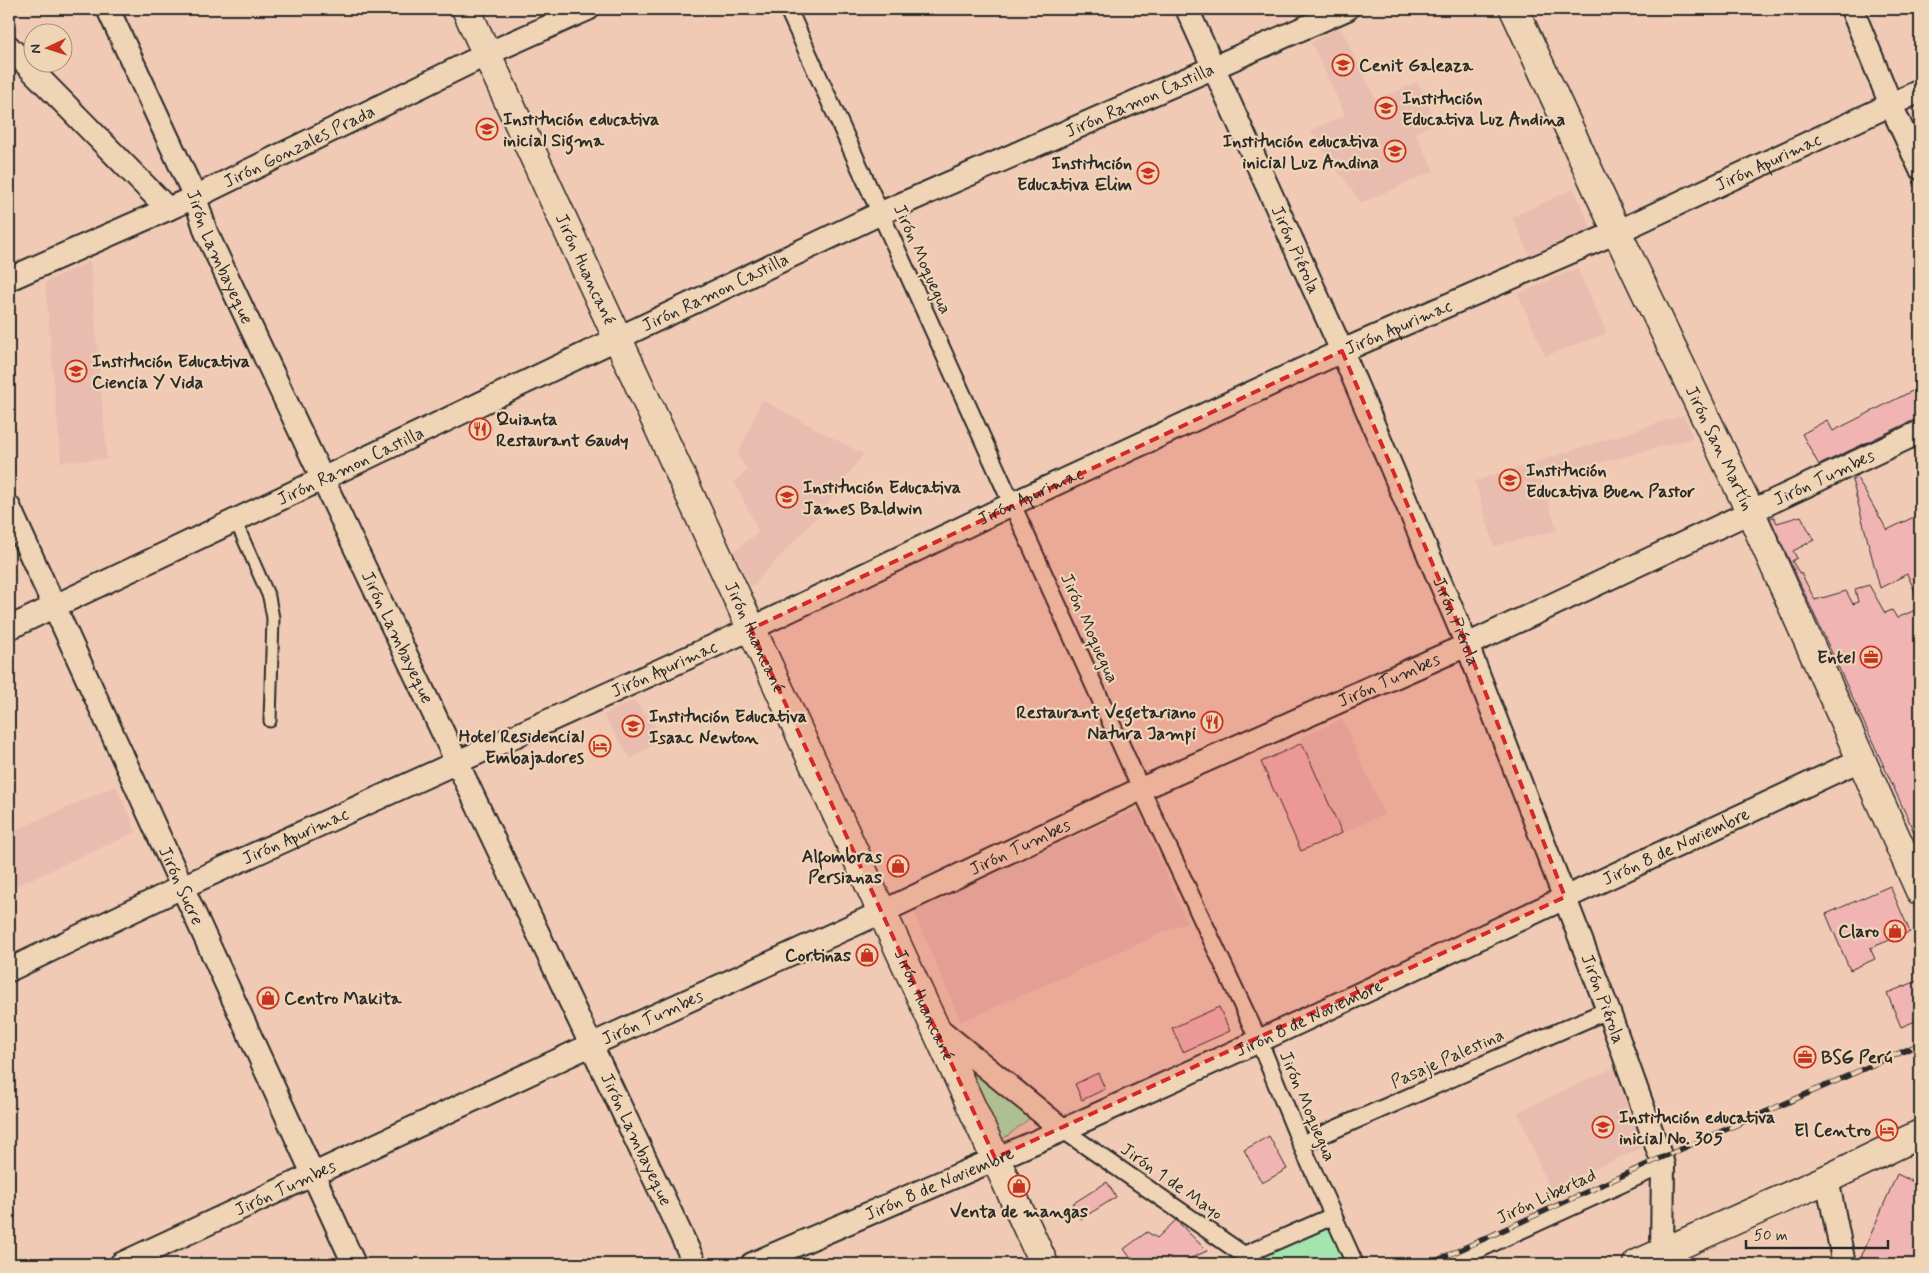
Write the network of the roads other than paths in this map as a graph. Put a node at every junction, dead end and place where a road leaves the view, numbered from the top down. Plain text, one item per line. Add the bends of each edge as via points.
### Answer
1 (108, 9) edge
2 (466, 9) edge
3 (588, 9) edge
4 (788, 9) edge
5 (1187, 9) edge
6 (1347, 9) edge
7 (1514, 9) edge
8 (1852, 9) edge
9 (9, 47) edge
10 (487, 54) junction
11 (1214, 67) junction
12 (1920, 91) edge
13 (1892, 105) junction
14 (1920, 168) edge
15 (195, 197) junction
16 (168, 209) junction
17 (880, 213) junction
18 (1617, 232) junction
19 (9, 279) edge
20 (618, 338) junction
21 (1342, 351) junction
22 (1920, 432) edge
23 (321, 480) junction
24 (1012, 504) junction
25 (9, 507) edge
26 (1750, 511) junction
27 (235, 520) junction
28 (54, 606) junction
29 (9, 628) edge
30 (751, 629) junction
31 (1467, 646) junction
32 (270, 721) dead end
33 (1860, 760) junction
34 (459, 762) junction
35 (1141, 789) junction
36 (182, 887) junction
37 (1920, 891) edge
38 (1565, 897) junction
39 (882, 912) junction
40 (9, 970) edge
41 (1608, 1010) junction
42 (933, 1024) junction
43 (1259, 1041) junction
44 (593, 1044) junction
45 (1063, 1130) junction
46 (1920, 1134) edge
47 (1301, 1144) junction
48 (995, 1158) junction
49 (1663, 1164) junction
50 (313, 1174) junction
51 (1826, 1179) junction
52 (1333, 1216) junction
53 (1661, 1259) edge
54 (1251, 1260) edge
55 (121, 1264) edge
56 (354, 1264) edge
57 (695, 1264) edge
58 (752, 1264) edge
59 (1044, 1264) edge
60 (1355, 1264) edge
61 (1447, 1264) edge
62 (1637, 1264) edge
63 (1844, 1264) edge

1 - 15 street, Jirón Lambayeque
2 - 10 street, Jirón Huancané
3 - 10 street, Jirón Gonzales Prada
4 - 17 street, Jirón Moquegua
5 - 11 street, Jirón Piérola
6 - 11 street, Jirón Ramon Castilla
7 - 18 street, Jirón San Martín
8 - 13 street
9 - 16 street
10 - 15 street, Jirón Gonzales Prada
10 - 20 street, Jirón Huancané
11 - 17 street, Jirón Ramon Castilla
11 - 21 street, Jirón Piérola
12 - 13 street, Jirón Apurimac
13 - 14 street
13 - 18 street, Jirón Apurimac
15 - 16 street, Jirón Gonzales Prada
15 - 23 street, Jirón Lambayeque via 206,232
16 - 19 street, Jirón Gonzales Prada
17 - 20 street, Jirón Ramon Castilla
17 - 24 street, Jirón Moquegua
18 - 21 street, Jirón Apurimac
18 - 26 street, Jirón San Martín
20 - 23 street, Jirón Ramon Castilla
20 - 30 street, Jirón Huancané
21 - 24 street, Jirón Apurimac
21 - 31 street, Jirón Piérola
22 - 26 street, Jirón Tumbes
23 - 27 street, Jirón Ramon Castilla
23 - 34 street, Jirón Lambayeque
24 - 30 street, Jirón Apurimac
24 - 35 street, Jirón Moquegua
25 - 28 street, Jirón Sucre
26 - 31 street, Jirón Tumbes
26 - 33 street, Jirón San Martín
27 - 28 street, Jirón Ramon Castilla
27 - 32 lane via 269,597 272,618
28 - 29 street, Jirón Ramon Castilla
28 - 36 street, Jirón Sucre
30 - 34 street, Jirón Apurimac
30 - 39 street, Jirón Huancané
31 - 35 street, Jirón Tumbes
31 - 38 street, Jirón Piérola
33 - 37 street, Jirón San Martín
33 - 38 street, Jirón 8 de Noviembre
34 - 36 street, Jirón Apurimac
34 - 44 street, Jirón Lambayeque
35 - 39 street, Jirón Tumbes
35 - 43 street, Jirón Moquegua
36 - 40 street, Jirón Apurimac
36 - 50 street, Jirón Sucre
38 - 41 street, Jirón Piérola
38 - 43 street, Jirón 8 de Noviembre
39 - 42 street, Jirón Huancané
39 - 44 street, Jirón Tumbes
41 - 47 street, Pasaje Palestina
41 - 49 street, Jirón Piérola
42 - 45 street
42 - 48 street, Jirón Huancané
43 - 45 street, Jirón 8 de Noviembre
43 - 47 street, Jirón Moquegua
44 - 50 street, Jirón Tumbes
44 - 57 street, Jirón Lambayeque
45 - 48 street, Jirón 8 de Noviembre
45 - 54 street, Jirón 1 de Mayo
46 - 51 street
47 - 52 street, Jirón Moquegua
48 - 58 street, Jirón 8 de Noviembre
48 - 59 street, Jirón Huancané
49 - 53 street, Jirón Piérola
49 - 61 street, Jirón Libertad
50 - 55 street, Jirón Tumbes
50 - 56 street, Jirón Sucre
51 - 53 street
51 - 63 street
52 - 54 street
52 - 60 street, Jirón Moquegua
53 - 62 street

